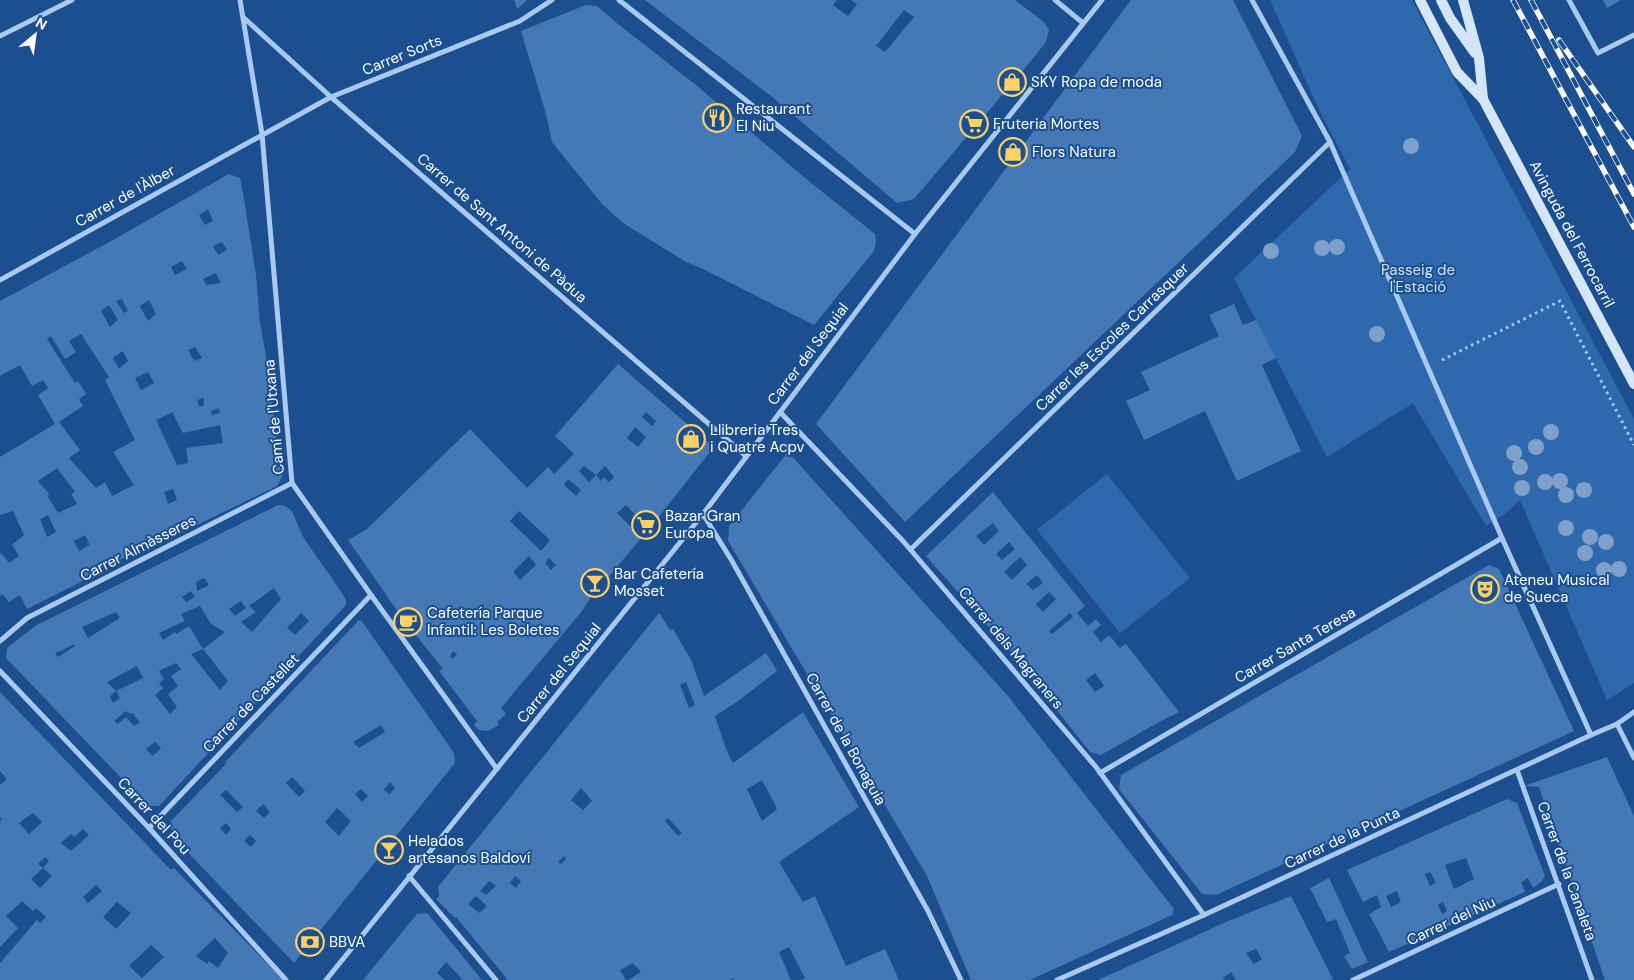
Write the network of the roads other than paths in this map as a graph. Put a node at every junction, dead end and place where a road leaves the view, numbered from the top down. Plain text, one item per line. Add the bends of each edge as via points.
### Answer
1 (72, 0) edge
2 (240, 0) edge
3 (552, 0) edge
4 (619, 0) edge
5 (1055, 0) edge
6 (1102, 0) edge
7 (1252, 0) edge
8 (1420, 0) edge
9 (1441, 0) edge
10 (1463, 0) edge
11 (1569, 0) edge
12 (243, 18) junction
13 (1083, 23) junction
14 (1634, 35) edge
15 (0, 36) edge
16 (1479, 58) junction
17 (331, 96) junction
18 (1483, 98) junction
19 (262, 134) junction
20 (1330, 142) junction
21 (915, 234) junction
22 (0, 280) edge
23 (1634, 384) edge
24 (780, 412) junction
25 (746, 456) junction
26 (292, 483) junction
27 (704, 514) junction
28 (1502, 538) junction
29 (911, 550) junction
30 (371, 595) junction
31 (0, 641) edge
32 (0, 671) edge
33 (1634, 712) edge
34 (1617, 724) junction
35 (1590, 735) junction
36 (1634, 758) edge
37 (497, 769) junction
38 (1517, 770) junction
39 (1100, 773) junction
40 (149, 828) junction
41 (409, 876) junction
42 (1559, 884) junction
43 (1204, 915) junction
44 (286, 980) edge
45 (326, 980) edge
46 (496, 980) edge
47 (961, 980) edge
48 (1057, 980) edge
49 (1353, 980) edge
50 (1592, 980) edge

1 - 15 street
2 - 12 street, Camí de l'Utxana
3 - 17 street, Carrer Sorts via 520,22
4 - 21 street
5 - 13 street
6 - 13 street, Carrer del Sequial
7 - 20 street
8 - 18 street via 1458,72
9 - 16 street
10 - 16 street
11 - 14 street via 1598,54
12 - 17 street, Carrer de Sant Antoni de Pàdua
12 - 19 street, Camí de l'Utxana
13 - 21 street, Carrer del Sequial
16 - 18 street
17 - 19 street, Carrer Sorts
17 - 25 street, Carrer de Sant Antoni de Pàdua
18 - 23 street, Avinguda del Ferrocarril
19 - 22 street, Carrer de l'Àlber
19 - 26 street, Camí de l'Utxana
20 - 28 street
20 - 29 street, Carrer les Escoles Carrasquer
21 - 24 street, Carrer del Sequial
24 - 25 street, Carrer del Sequial
24 - 29 street, Carrer dels Magraners
25 - 27 street, Carrer del Sequial
26 - 30 street, Camí de l'Utxana
26 - 31 street, Carrer Almàsseres via 27,618
27 - 37 street, Carrer del Sequial
27 - 47 street, Carrer de la Bonaguia via 928,911
28 - 35 street
28 - 39 street, Carrer Santa Teresa
29 - 39 street, Carrer dels Magraners
30 - 37 street, Camí de l'Utxana
30 - 40 street, Carrer de Castellet
32 - 40 street, Carrer del Pou
33 - 34 street, Carrer de la Punta
34 - 35 street, Carrer de la Punta
34 - 36 street
35 - 38 street, Carrer de la Punta
37 - 41 street, Carrer del Sequial
38 - 42 street, Carrer de la Canaleta
38 - 43 street, Carrer de la Punta
39 - 43 street, Carrer dels Magraners
40 - 44 street, Carrer del Pou
41 - 45 street, Carrer del Sequial
41 - 46 street
42 - 49 street, Carrer del Niu
42 - 50 street, Carrer de la Canaleta
43 - 48 street, Carrer de la Punta

